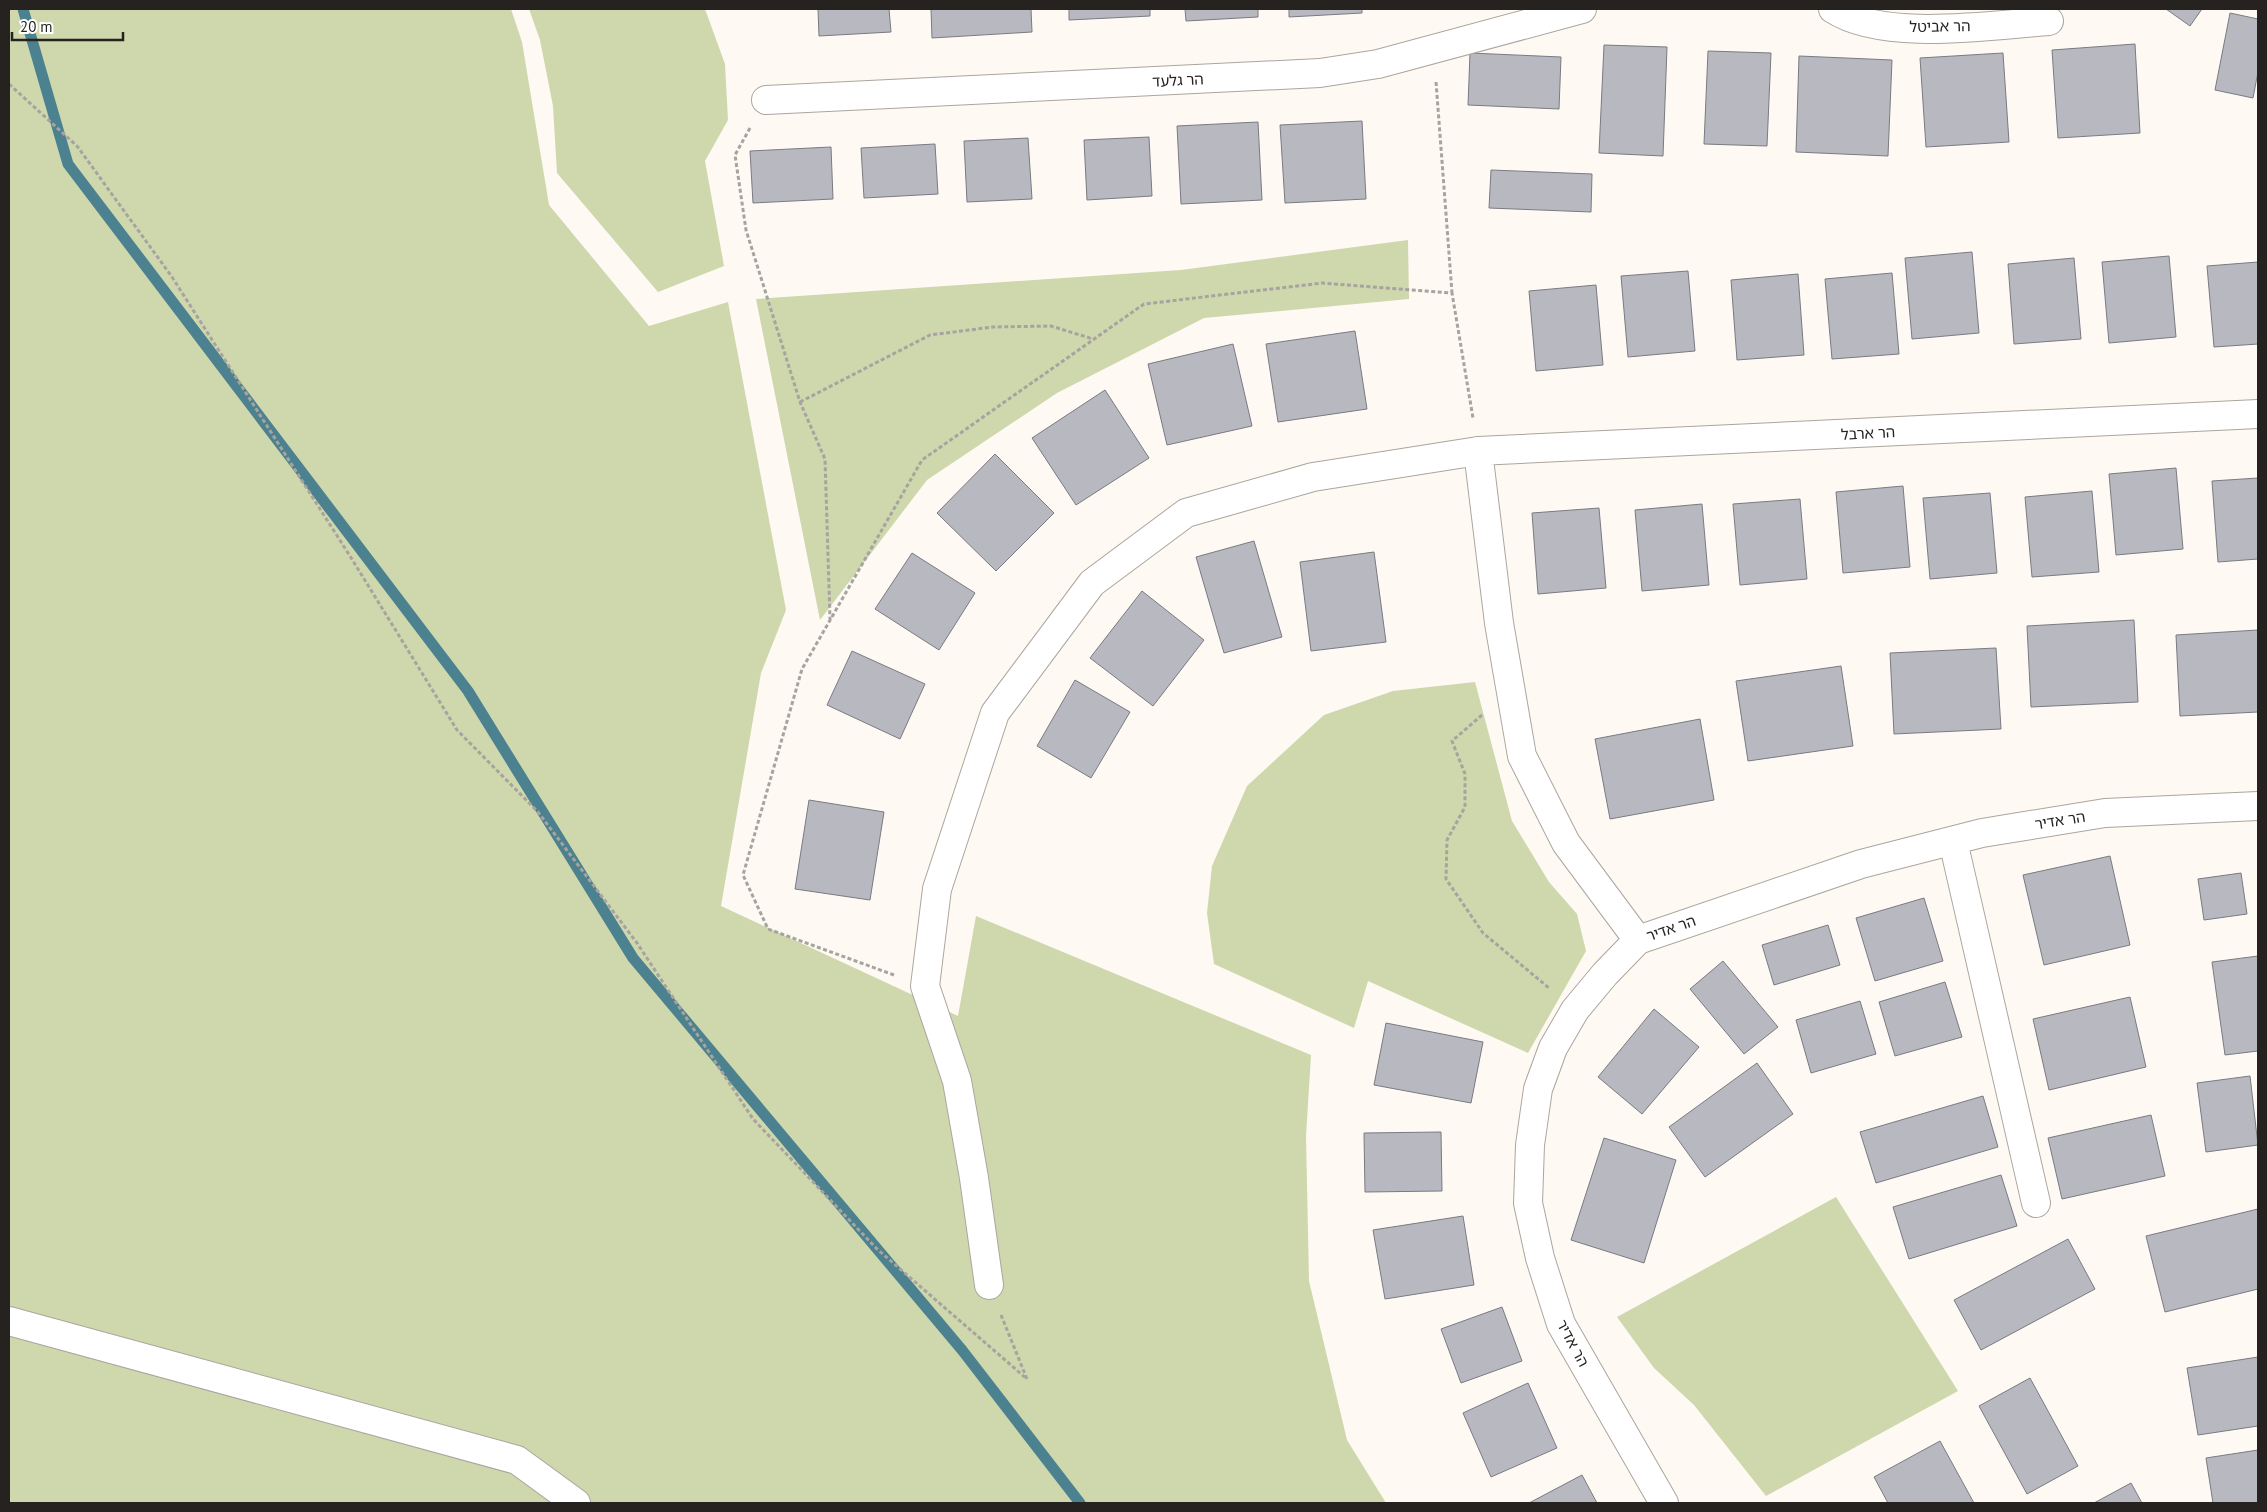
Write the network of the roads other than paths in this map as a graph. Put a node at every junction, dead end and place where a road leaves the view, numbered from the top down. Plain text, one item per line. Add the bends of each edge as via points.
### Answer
1 (1582, 9) edge
2 (1833, 9) edge
3 (2049, 21) dead end
4 (766, 100) road end
5 (2258, 414) edge
6 (1478, 451) junction
7 (2258, 806) edge
8 (1953, 840) junction
9 (1638, 940) junction
10 (2036, 1203) dead end
11 (989, 1284) road end
12 (9, 1321) edge
13 (576, 1503) edge
14 (1664, 1503) edge

1 - 4 street, הר גלעד via 1378,64 1320,73
2 - 3 street, הר אביטל via 1844,16 1887,26 1930,29
5 - 6 street, הר ארבל
6 - 9 street via 1498,623 1522,756 1562,834
6 - 11 street, הר ארבל via 1312,477 1186,513 1092,583 995,713 937,889 925,986 956,1081
7 - 8 street, הר אדיר via 2105,813
8 - 9 street, הר אדיר via 1861,864
8 - 10 street
9 - 14 street, הר אדיר via 1575,1010 1553,1048 1538,1089 1530,1145 1528,1203 1540,1258 1561,1324
12 - 13 street via 516,1460

